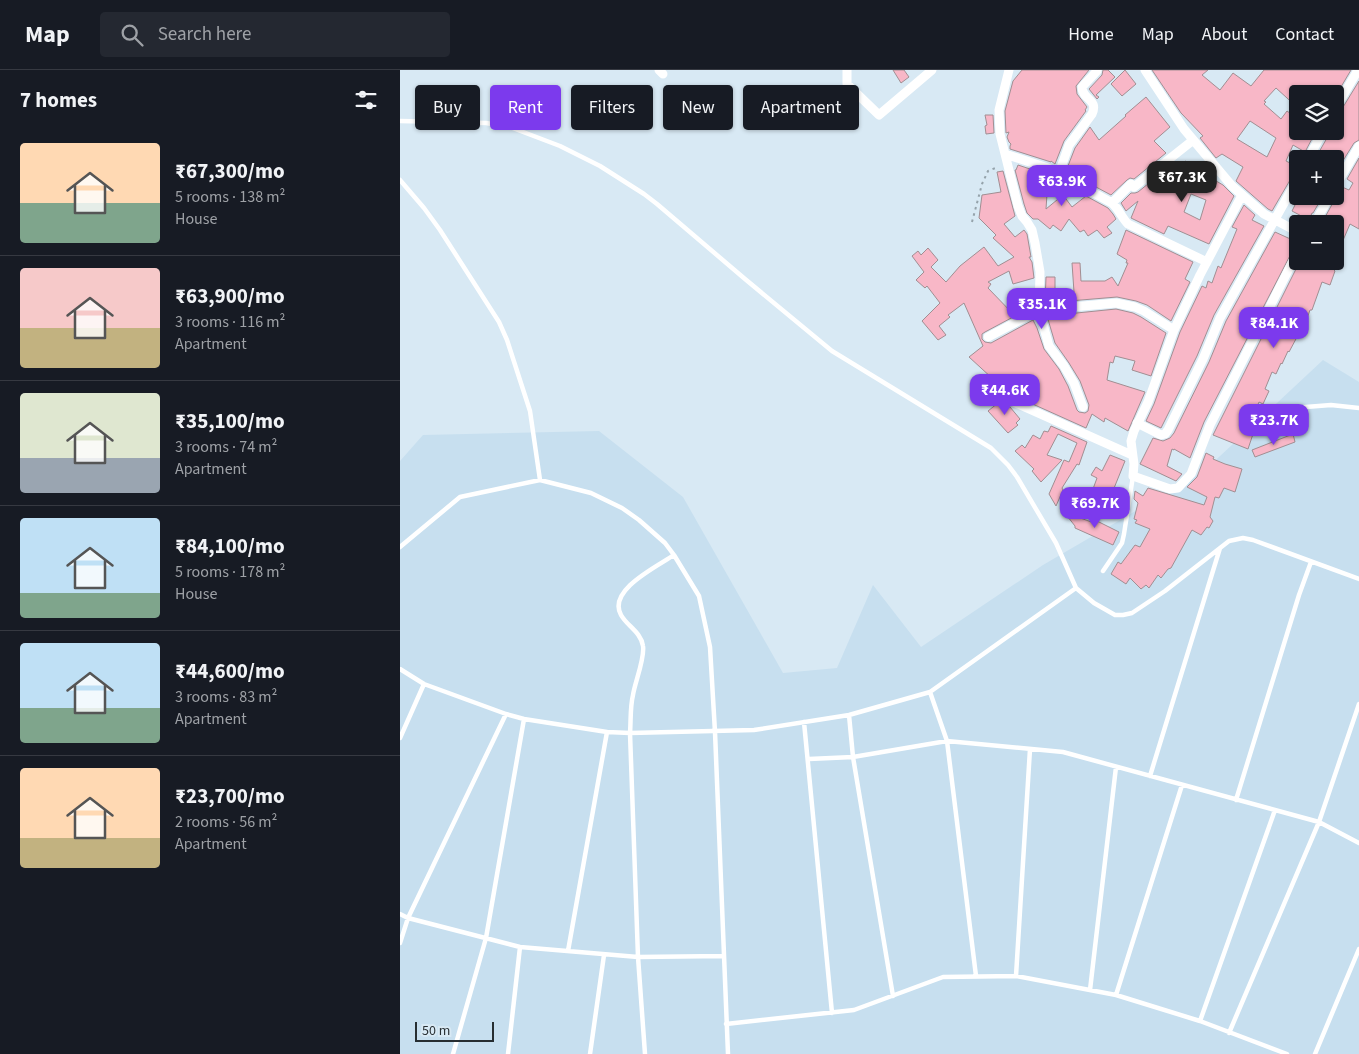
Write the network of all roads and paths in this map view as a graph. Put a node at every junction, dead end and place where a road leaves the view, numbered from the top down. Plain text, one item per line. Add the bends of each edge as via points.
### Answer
1 (847, 70) edge
2 (932, 70) edge
3 (1009, 70) edge
4 (1145, 70) edge
5 (1358, 70) edge
6 (1097, 71) edge
7 (1344, 94) edge
8 (400, 121) edge
9 (1192, 141) junction
10 (1359, 146) edge
11 (1005, 154) junction
12 (1007, 164) junction
13 (1344, 172) edge
14 (1059, 173) junction
15 (400, 180) edge
16 (1289, 194) edge
17 (1242, 195) junction
18 (1112, 203) junction
19 (1275, 219) junction
20 (972, 222) dead end
21 (1289, 227) edge
22 (1207, 262) junction
23 (1289, 269) edge
24 (1039, 310) junction
25 (1174, 330) junction
26 (988, 338) dead end
27 (1009, 400) dead end
28 (1083, 407) dead end
29 (1359, 408) edge
30 (1271, 419) dead end
31 (1138, 423) junction
32 (1132, 455) junction
33 (1133, 476) junction
34 (540, 480) junction
35 (400, 547) edge
36 (1220, 547) junction
37 (674, 555) junction
38 (1311, 562) junction
39 (1103, 571) dead end
40 (1359, 579) edge
41 (1076, 588) junction
42 (400, 670) edge
43 (405, 673) junction
44 (400, 680) edge
45 (424, 684) junction
46 (930, 692) junction
47 (1359, 704) edge
48 (506, 714) junction
49 (849, 715) junction
50 (524, 719) junction
51 (804, 722) junction
52 (607, 732) junction
53 (715, 732) junction
54 (630, 733) junction
55 (400, 738) edge
56 (947, 742) junction
57 (1030, 749) junction
58 (853, 757) junction
59 (809, 759) junction
60 (1116, 767) junction
61 (1150, 776) junction
62 (1182, 785) junction
63 (1236, 800) junction
64 (1275, 810) junction
65 (1320, 822) junction
66 (1359, 843) edge
67 (400, 914) edge
68 (408, 918) junction
69 (486, 938) junction
70 (400, 943) edge
71 (520, 947) junction
72 (1359, 949) edge
73 (568, 951) junction
74 (604, 955) junction
75 (724, 956) junction
76 (638, 957) junction
77 (976, 976) junction
78 (1016, 976) junction
79 (1090, 990) junction
80 (893, 996) junction
81 (1116, 996) junction
82 (832, 1013) junction
83 (1200, 1021) junction
84 (726, 1024) junction
85 (1229, 1033) junction
86 (453, 1054) edge
87 (508, 1054) edge
88 (590, 1054) edge
89 (645, 1054) edge
90 (728, 1054) edge
91 (1287, 1054) edge
92 (1315, 1054) edge

1 - 2 street via 847,84 879,115
3 - 11 street via 999,110
4 - 9 street
5 - 7 street
6 - 14 street via 1082,87 1095,109 1069,145
8 - 41 lane via 486,123 510,127 600,166 644,194 832,351 991,448 1018,477 1056,543
9 - 17 street
9 - 18 street via 1134,187 1131,184
10 - 13 street
11 - 12 street
11 - 14 street
12 - 20 path via 988,171
12 - 24 street via 1018,206 1036,243 1040,272
14 - 18 street
15 - 34 lane via 440,230 500,322 530,410
16 - 19 street
17 - 19 street
17 - 22 street
18 - 22 street via 1128,224
19 - 21 street
19 - 31 street via 1220,318 1165,434
22 - 25 street
23 - 33 street via 1210,425 1185,482 1170,489
24 - 25 street via 1116,303 1144,310
24 - 26 street
24 - 28 street via 1049,346 1074,383
25 - 31 street
27 - 32 street
29 - 30 lane via 1332,405 1293,408 1285,409
31 - 32 street via 1131,441
32 - 33 street
33 - 39 lane via 1122,542
34 - 35 lane via 460,497
34 - 37 lane via 591,493 622,508 646,525
36 - 38 lane via 1243,538
36 - 41 lane via 1166,591 1132,613 1115,615
36 - 61 lane
37 - 53 lane via 701,604 710,647
37 - 54 lane via 639,577 619,602 622,616 640,636 643,646 632,697
38 - 40 lane
38 - 63 lane
41 - 46 lane
42 - 43 lane
43 - 44 lane
43 - 45 lane
45 - 48 lane
45 - 55 lane
46 - 49 lane
46 - 56 lane
47 - 65 lane
48 - 50 lane
48 - 68 lane
49 - 51 lane
49 - 58 lane
50 - 52 lane
50 - 69 lane
51 - 53 lane
51 - 59 lane
52 - 54 lane
52 - 73 lane
53 - 54 lane
53 - 75 lane
54 - 76 lane
56 - 57 lane
56 - 58 lane
56 - 77 lane
57 - 60 lane via 1063,752
57 - 78 lane
58 - 59 lane
58 - 80 lane
59 - 82 lane
60 - 61 lane
60 - 79 lane
61 - 62 lane
62 - 63 lane
62 - 81 lane
63 - 64 lane
64 - 65 lane
64 - 83 lane
65 - 66 lane
65 - 85 lane
67 - 68 lane
68 - 69 lane
68 - 70 lane
69 - 71 lane
69 - 86 lane
71 - 73 lane
71 - 87 lane
72 - 92 lane
73 - 74 lane
74 - 76 lane
74 - 88 lane
75 - 76 lane
75 - 84 lane
76 - 89 lane
77 - 78 lane
77 - 80 lane via 944,977
78 - 79 lane
79 - 81 lane
80 - 82 lane via 854,1010
81 - 83 lane
82 - 84 lane
83 - 85 lane
84 - 90 lane
85 - 91 lane

